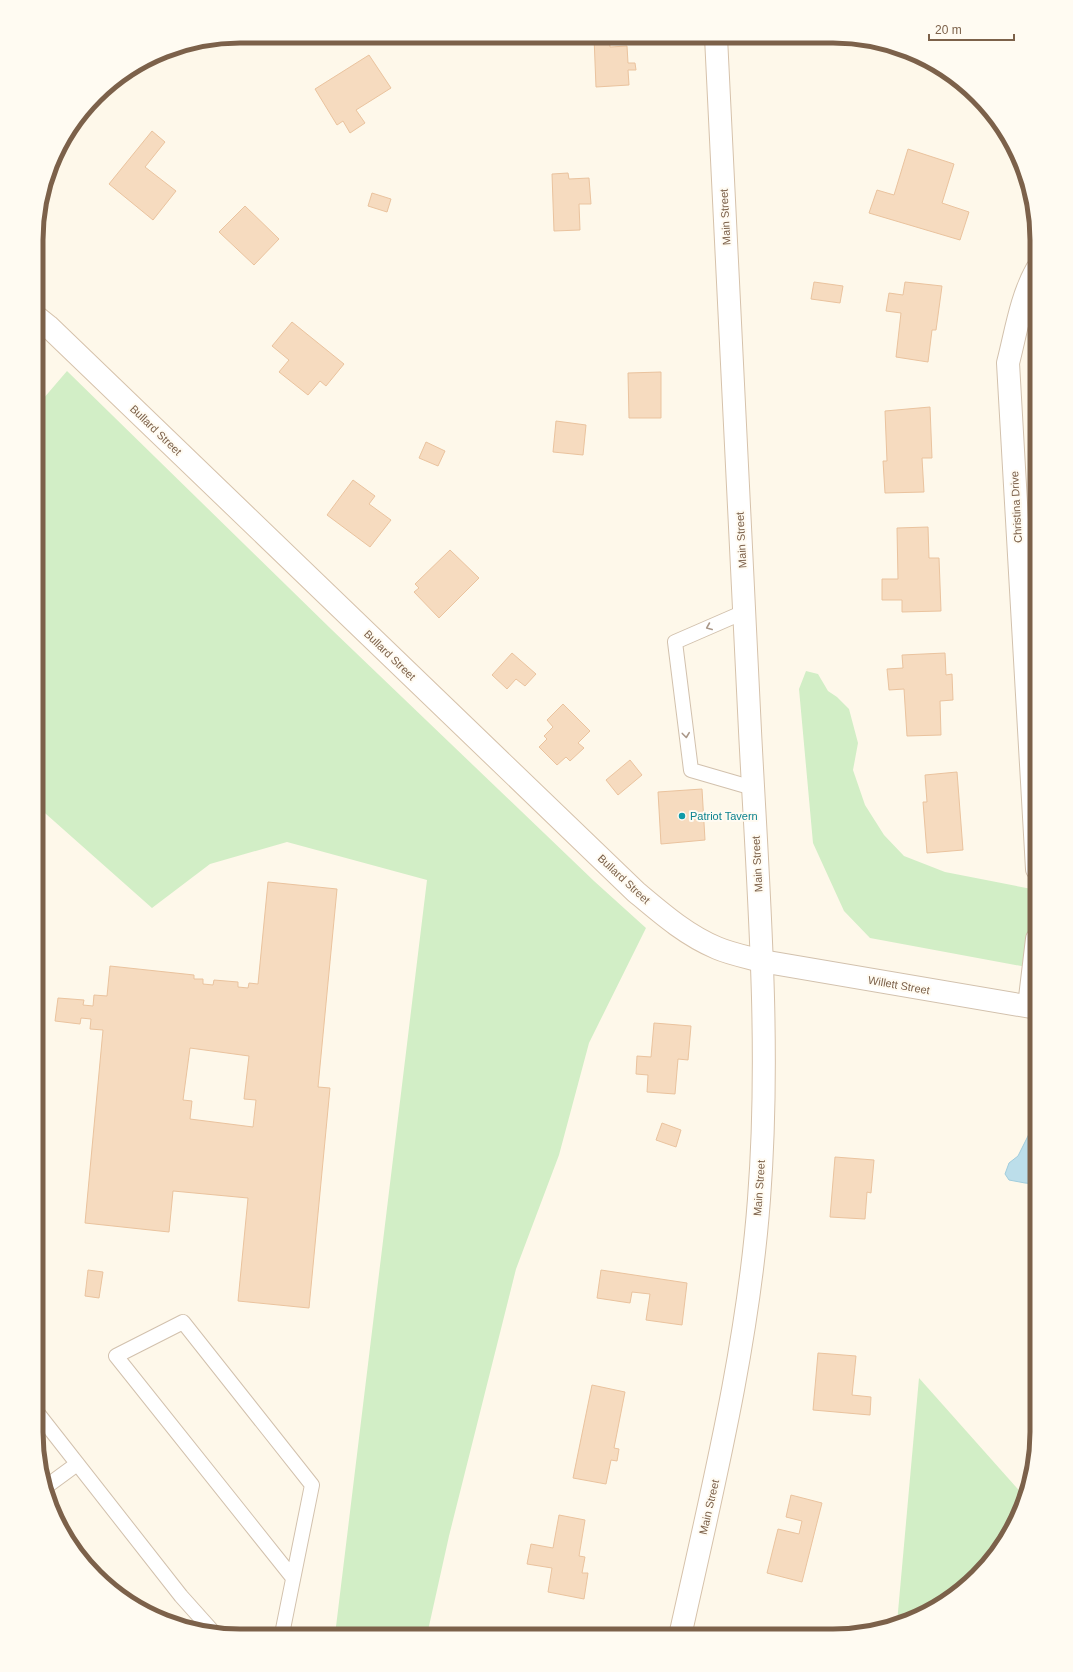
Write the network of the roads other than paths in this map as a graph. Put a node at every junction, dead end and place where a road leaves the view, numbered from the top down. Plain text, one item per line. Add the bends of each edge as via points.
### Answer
1 (716, 43) edge
2 (1030, 282) edge
3 (43, 322) edge
4 (744, 612) junction
5 (1030, 747) edge
6 (753, 788) junction
7 (762, 961) junction
8 (1030, 1006) edge
9 (43, 1420) edge
10 (77, 1464) junction
11 (50, 1484) edge
12 (293, 1578) junction
13 (208, 1626) edge
14 (283, 1629) edge
15 (682, 1629) edge

1 - 4 main road, Main Street
2 - 5 main road, Christina Drive via 1008,363
3 - 7 main road, Bullard Street via 636,892 669,920 701,940 718,949
4 - 6 main road, Main Street
4 -> 6 lane via 675,642 691,770
6 - 7 main road, Main Street
7 - 8 main road, Willett Street
7 - 15 main road, Main Street via 764,1124 759,1201 745,1326 732,1404
9 - 10 lane
10 - 11 lane
10 - 13 lane via 181,1596
12 - 12 lane via 312,1485 188,1328 183,1322 116,1356
12 - 14 lane

